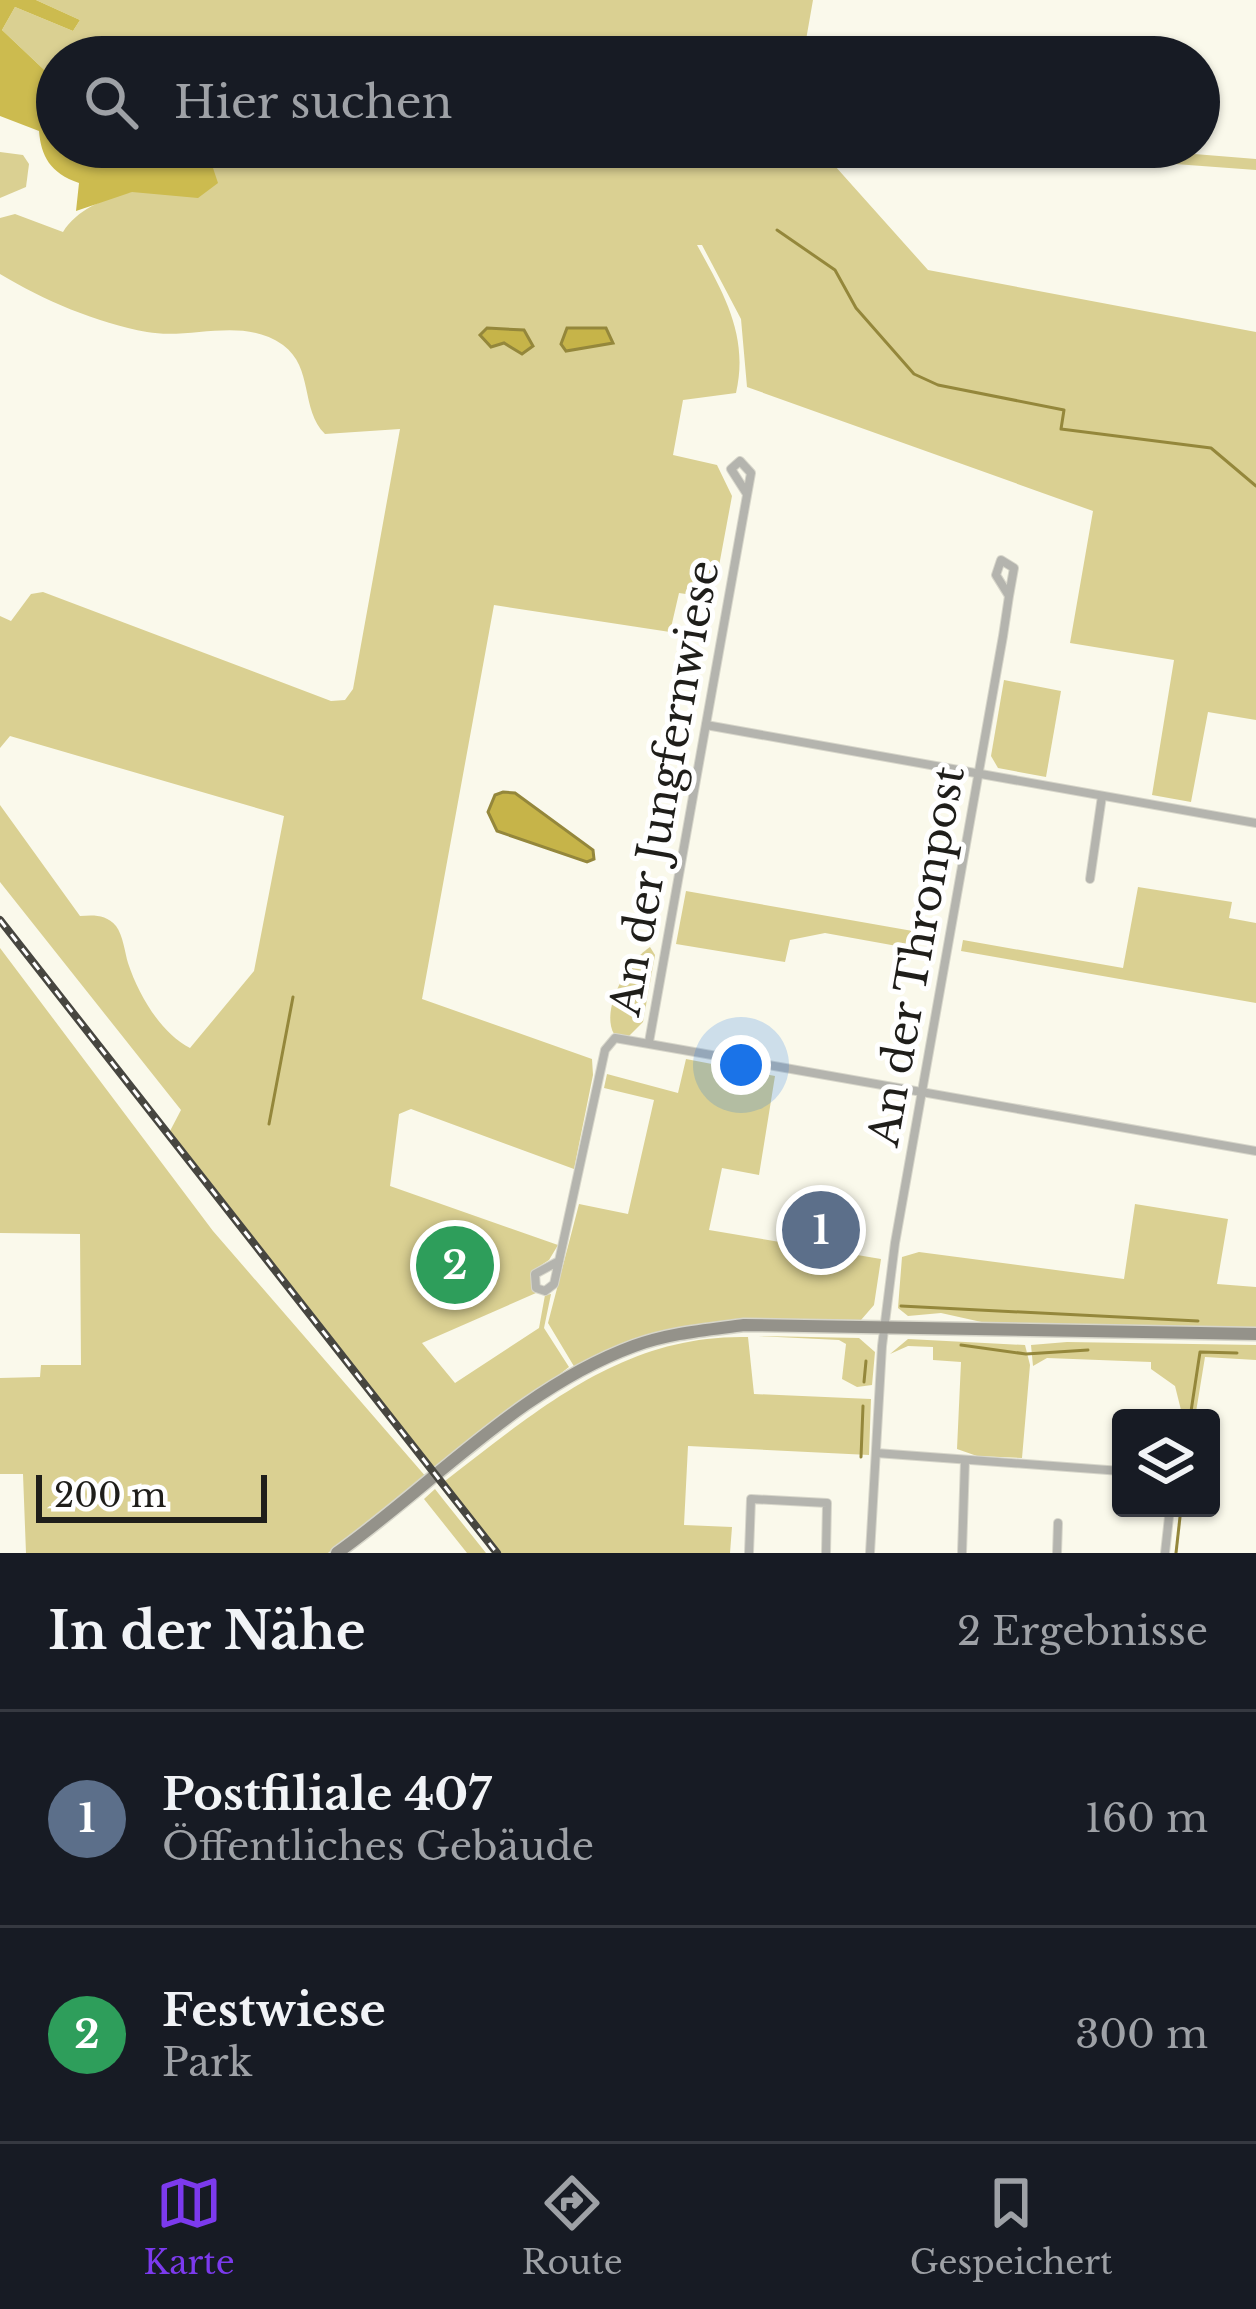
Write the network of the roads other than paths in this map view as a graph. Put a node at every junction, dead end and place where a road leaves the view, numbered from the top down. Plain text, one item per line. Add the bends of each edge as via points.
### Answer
1 (747, 494) dead end
2 (1009, 596) dead end
3 (706, 725) junction
4 (979, 773) junction
5 (1102, 796) junction
6 (1256, 824) edge
7 (1090, 879) dead end
8 (650, 1042) junction
9 (922, 1093) junction
10 (1256, 1151) edge
11 (559, 1261) dead end
12 (884, 1327) junction
13 (1256, 1334) edge
14 (876, 1453) junction
15 (970, 1461) junction
16 (1112, 1470) edge
17 (1169, 1517) edge
18 (1058, 1523) dead end
19 (356, 1539) junction
20 (342, 1552) edge
21 (364, 1553) edge
22 (749, 1553) edge
23 (826, 1553) edge
24 (870, 1553) edge
25 (962, 1553) edge
26 (1057, 1553) edge
27 (1166, 1553) edge

1 - 3 street, An der Jungfernwiese
2 - 4 street, An der Thronpost
3 - 4 street
3 - 8 street, An der Jungfernwiese
4 - 5 street
4 - 9 street, An der Thronpost
5 - 6 street
5 - 7 street
8 - 9 street
8 - 11 street, An der Jungfernwiese via 620,1038 607,1045
9 - 10 street
9 - 12 street, An der Thronpost
12 - 13 main road
12 - 14 street, An der Thronpost
12 - 19 main road via 744,1325 621,1351 548,1389
14 - 15 street
14 - 24 street, An der Thronpost
15 - 16 street
15 - 25 street
17 - 27 street
18 - 26 street
19 - 20 main road
19 - 21 main road
22 - 23 street via 752,1498 827,1503

